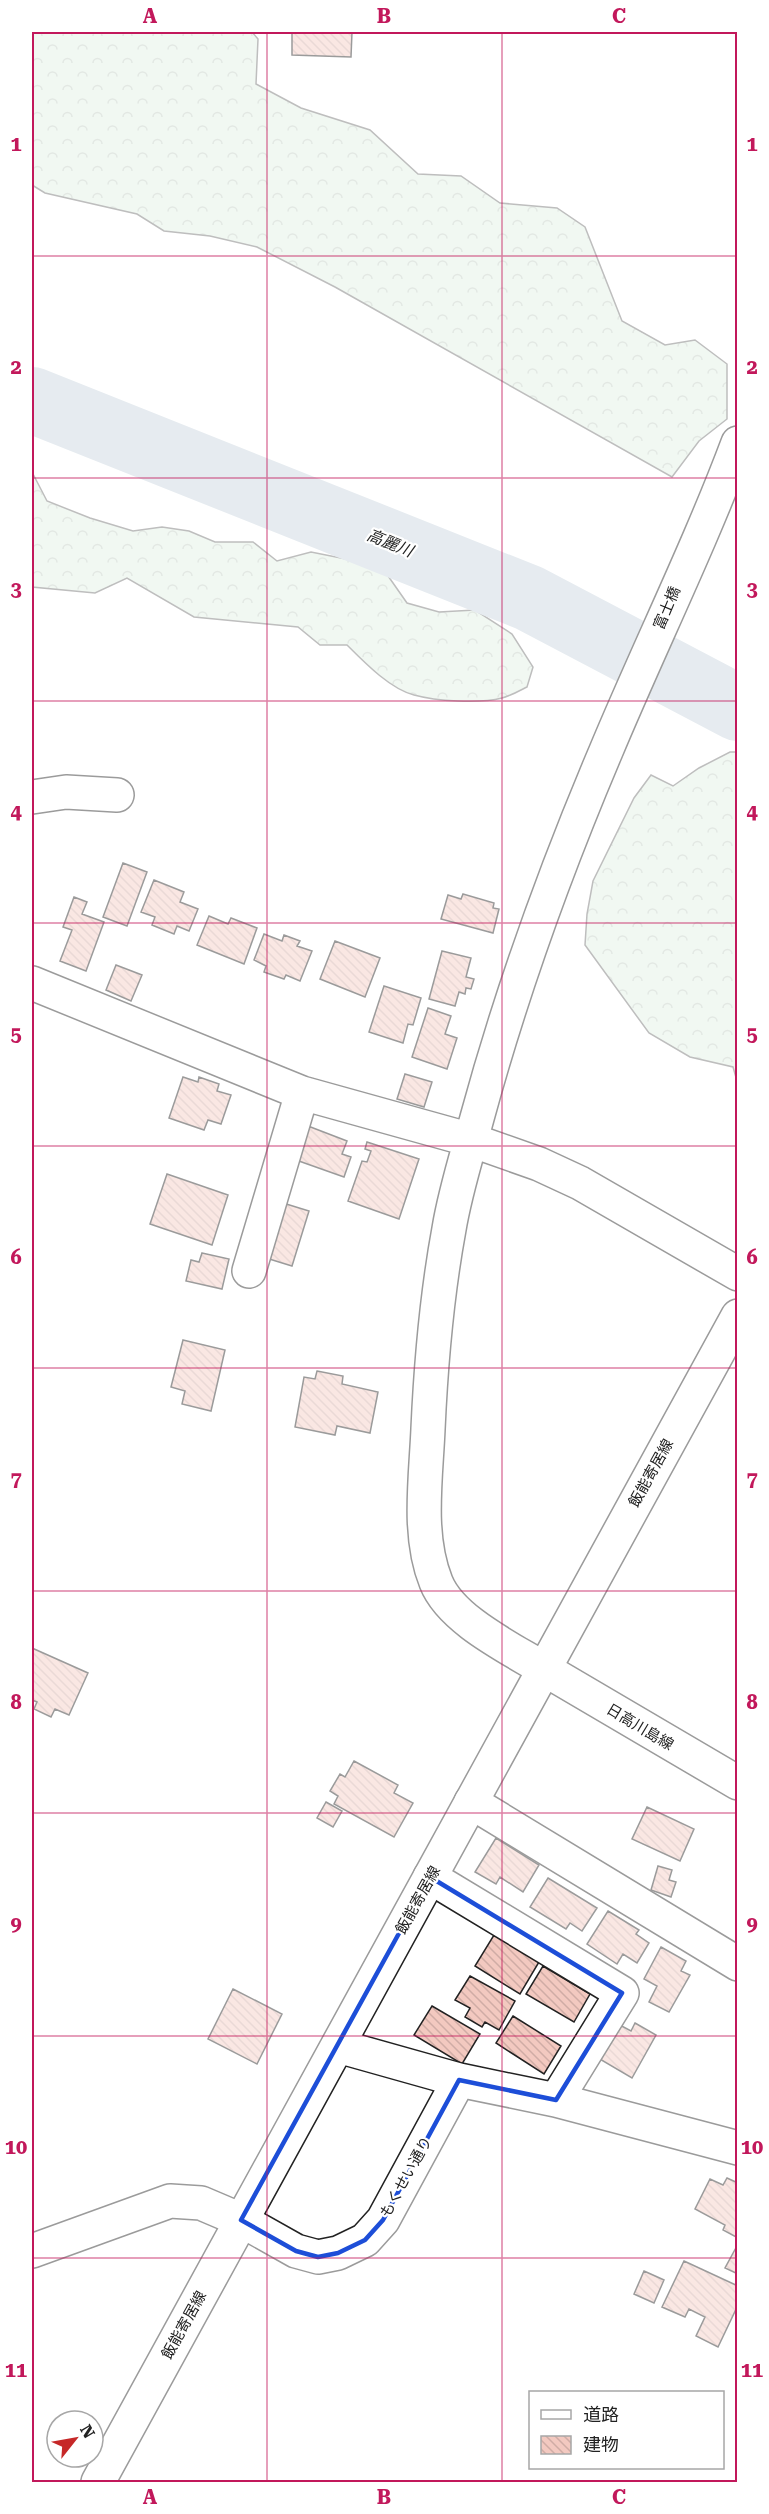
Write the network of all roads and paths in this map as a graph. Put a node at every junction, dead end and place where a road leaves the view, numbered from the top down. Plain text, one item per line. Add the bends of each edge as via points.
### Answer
1 (734, 453) edge
2 (117, 795) dead end
3 (32, 797) edge
4 (32, 983) edge
5 (302, 1093) junction
6 (471, 1140) junction
7 (249, 1271) dead end
8 (738, 1274) edge
9 (738, 1316) edge
10 (544, 1669) junction
11 (738, 1783) edge
12 (471, 1802) junction
13 (430, 1877) junction
14 (738, 1964) edge
15 (338, 2046) junction
16 (459, 2080) junction
17 (556, 2100) junction
18 (738, 2148) edge
19 (241, 2220) junction
20 (32, 2251) edge
21 (98, 2482) edge

1 - 6 street, 富士橋 via 604,754 543,909 506,1016
2 - 3 street via 66,792
4 - 5 street
5 - 6 street
5 - 7 street
6 - 8 street via 580,1183
6 - 10 street, 日高川島線 via 449,1227 437,1314 429,1414 426,1551 436,1585 454,1609
9 - 10 street, 飯能寄居線
10 - 11 street, 日高川島線
10 - 12 street, 飯能寄居線
12 - 13 street, 飯能寄居線
12 - 14 street
13 - 15 street, 飯能寄居線
13 - 17 street via 622,1993
15 - 16 street
15 - 19 street, 飯能寄居線
16 - 17 street
16 - 19 street, もくせい通り via 383,2220 365,2240 338,2253 318,2257 296,2251
17 - 18 street
19 - 20 street, もくせい通り via 201,2203 170,2201
19 - 21 street, 飯能寄居線

